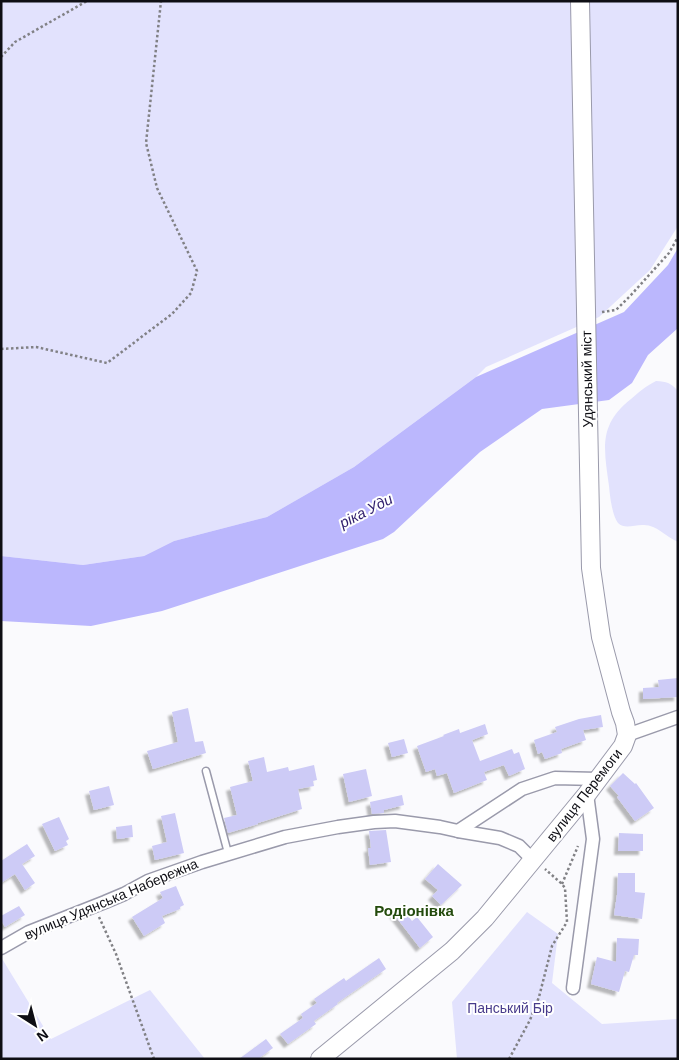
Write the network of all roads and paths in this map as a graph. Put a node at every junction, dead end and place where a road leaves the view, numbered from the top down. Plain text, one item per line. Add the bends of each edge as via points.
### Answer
1 (87, 1) edge
2 (161, 1) edge
3 (580, 1) edge
4 (1, 57) edge
5 (678, 237) edge
6 (585, 317) junction
7 (1, 349) edge
8 (588, 439) joint
9 (678, 717) edge
10 (627, 735) junction
11 (206, 771) dead end
12 (598, 779) junction
13 (587, 794) junction
14 (458, 831) junction
15 (579, 843) dead end
16 (228, 853) junction
17 (533, 860) junction
18 (562, 884) junction
19 (95, 907) junction
20 (1, 948) edge
21 (573, 988) dead end
22 (510, 1058) edge
23 (154, 1059) edge
24 (320, 1059) edge

1 - 4 path via 15,42
2 - 7 path via 146,144 157,188 197,271 191,293 172,314 107,363 36,347
3 - 6 street, Удянський міст
5 - 6 path via 669,253 616,310
6 - 8 street, Удянський міст
8 - 10 street, вулиця Перемоги via 591,568 596,607
9 - 10 street
10 - 12 street, вулиця Перемоги via 623,746
11 - 16 lane
12 - 13 street, вулиця Перемоги
12 - 14 street via 555,778 522,789
13 - 17 street, вулиця Перемоги
13 - 21 street via 593,839
14 - 16 street, вулиця Удянська Набережна via 395,821 374,822 285,837
14 - 17 street, вулиця Удянська Набережна via 500,838 519,846
15 - 18 path
16 - 19 street, вулиця Удянська Набережна via 148,881
17 - 18 path
17 - 24 street, вулиця Перемоги via 464,940
18 - 22 path via 567,922 552,946 530,1020
19 - 20 street, вулиця Удянська Набережна via 29,932
19 - 23 path via 116,954

